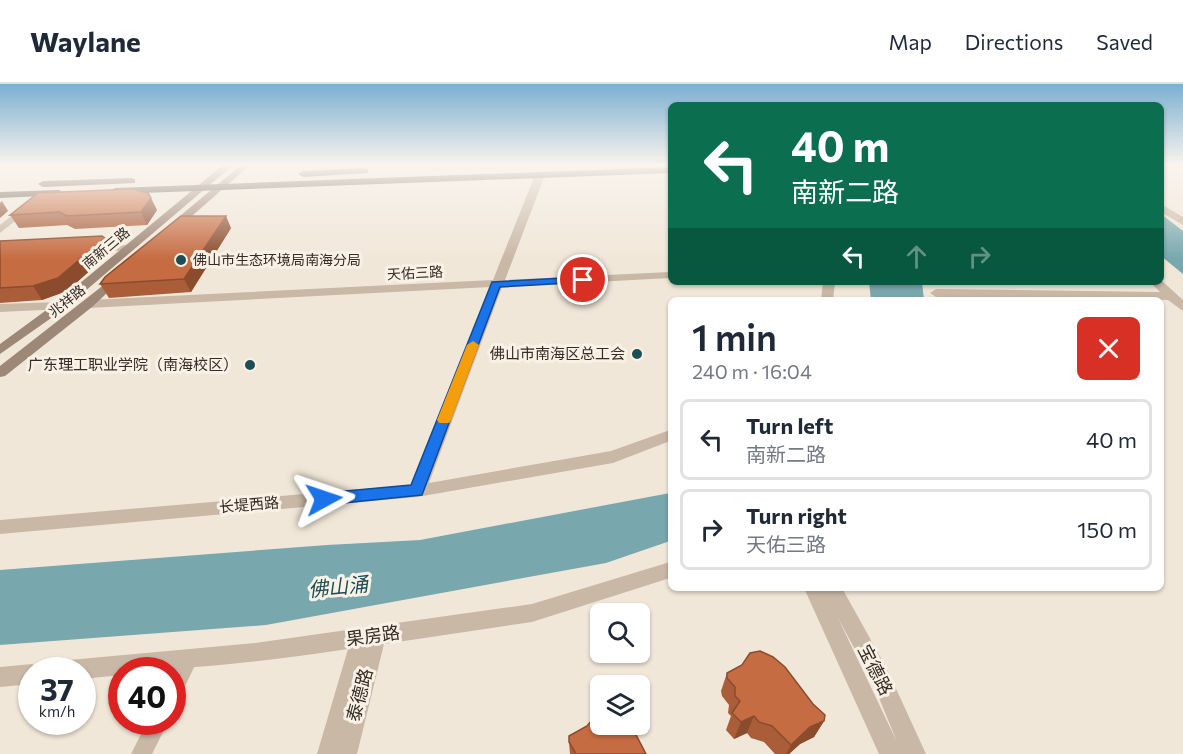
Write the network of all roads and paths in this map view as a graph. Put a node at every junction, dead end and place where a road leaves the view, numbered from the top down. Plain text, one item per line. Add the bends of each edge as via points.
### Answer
1 (41, 196) edge
2 (189, 196) edge
3 (201, 196) edge
4 (531, 196) edge
5 (1164, 209) edge
6 (1183, 222) edge
7 (0, 230) edge
8 (166, 232) edge
9 (130, 248) junction
10 (82, 249) edge
11 (132, 264) edge
12 (668, 276) edge
13 (496, 284) junction
14 (1157, 285) edge
15 (936, 292) edge
16 (1164, 296) junction
17 (88, 304) junction
18 (60, 306) junction
19 (1183, 307) edge
20 (0, 308) edge
21 (1183, 318) edge
22 (0, 350) edge
23 (0, 373) edge
24 (668, 436) edge
25 (417, 491) junction
26 (0, 527) edge
27 (668, 571) edge
28 (815, 591) edge
29 (834, 591) edge
30 (368, 637) junction
31 (189, 659) junction
32 (186, 665) edge
33 (96, 668) edge
34 (18, 675) edge
35 (0, 677) edge
36 (151, 735) edge
37 (141, 754) edge
38 (329, 754) edge
39 (345, 754) edge
40 (891, 754) edge
41 (914, 754) edge

1 - 7 street
2 - 9 main road, 南新三路
3 - 8 main road
4 - 13 street
5 - 6 street
9 - 10 street
9 - 18 main road, 南新三路
11 - 17 main road, 兆祥路
12 - 13 street, 天佑三路
13 - 17 street, 天佑三路
13 - 25 street
14 - 16 street
15 - 16 street
16 - 19 street
16 - 21 street
17 - 23 main road, 兆祥路
18 - 20 street
18 - 22 main road, 南新三路
24 - 25 street, 长堤西路 via 613,457
25 - 26 street, 长堤西路
27 - 30 street, 果房路 via 532,614
28 - 40 street, 宝德路
29 - 41 street, 宝德路 via 880,676
30 - 31 street, 果房路
30 - 38 street, 泰德路
30 - 39 street, 泰德路
31 - 32 street
31 - 33 street, 果房路
34 - 35 street
36 - 37 street

